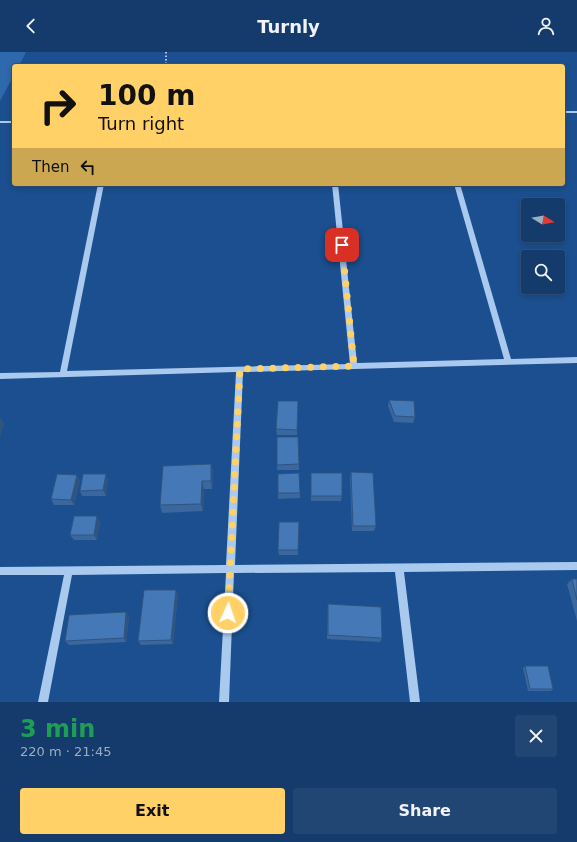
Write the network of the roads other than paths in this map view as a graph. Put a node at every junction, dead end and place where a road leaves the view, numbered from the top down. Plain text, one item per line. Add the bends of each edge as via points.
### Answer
1 (565, 112) edge
2 (577, 112) edge
3 (0, 122) edge
4 (12, 122) edge
5 (101, 186) edge
6 (335, 186) edge
7 (458, 186) edge
8 (577, 360) edge
9 (508, 362) junction
10 (354, 366) junction
11 (240, 369) junction
12 (63, 374) junction
13 (0, 376) edge
14 (577, 566) edge
15 (400, 568) junction
16 (230, 569) junction
17 (69, 570) junction
18 (0, 571) edge
19 (43, 702) edge
20 (224, 702) edge
21 (414, 702) edge

1 - 2 street
3 - 4 street
5 - 12 street
6 - 10 street
7 - 9 street
8 - 9 street
9 - 10 street
10 - 11 street
11 - 12 street
11 - 16 street
12 - 13 street
14 - 15 street
15 - 16 street
15 - 21 street
16 - 17 street
16 - 20 street
17 - 18 street
17 - 19 street

